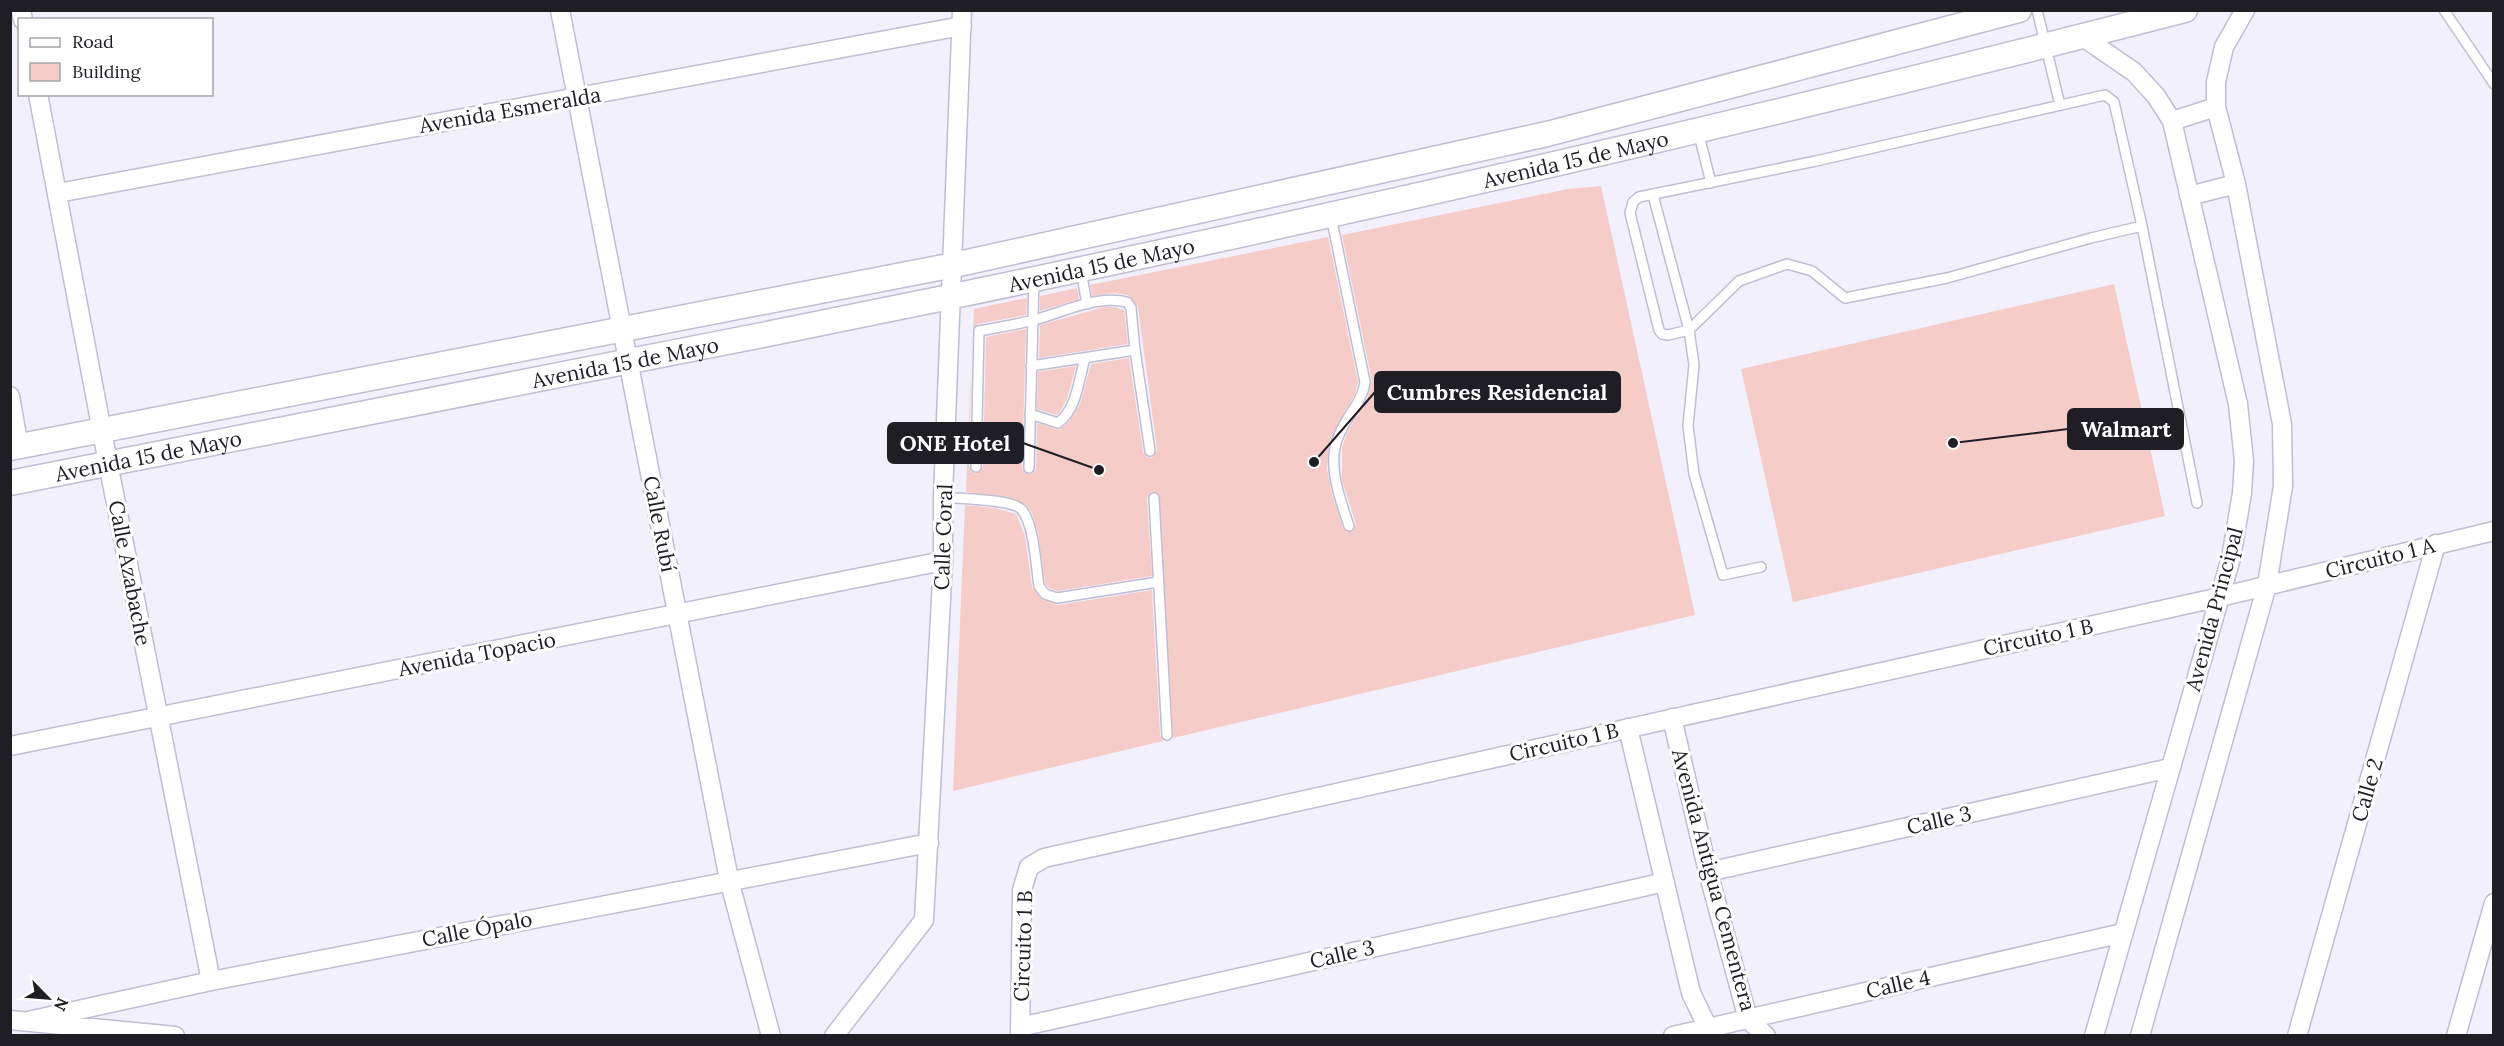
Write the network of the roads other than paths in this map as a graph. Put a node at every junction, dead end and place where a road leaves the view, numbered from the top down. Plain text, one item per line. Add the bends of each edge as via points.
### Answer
1 (560, 10) edge
2 (2019, 10) edge
3 (2037, 10) edge
4 (2185, 10) edge
5 (2244, 10) edge
6 (2444, 10) edge
7 (962, 18) edge
8 (2083, 37) junction
9 (2046, 46) junction
10 (2493, 84) edge
11 (38, 96) edge
12 (578, 98) junction
13 (2060, 105) junction
14 (2216, 107) junction
15 (2172, 121) junction
16 (1698, 131) junction
17 (1547, 134) junction
18 (1557, 164) junction
19 (1711, 183) junction
20 (2236, 183) junction
21 (58, 193) junction
22 (1653, 195) junction
23 (2189, 196) junction
24 (1331, 214) junction
25 (2142, 226) junction
26 (954, 265) junction
27 (1081, 268) junction
28 (1034, 279) junction
29 (952, 296) junction
30 (1087, 304) junction
31 (1031, 321) junction
32 (622, 329) junction
33 (1689, 330) junction
34 (1135, 350) junction
35 (1085, 358) junction
36 (628, 360) junction
37 (1031, 366) junction
38 (10, 396) edge
39 (1030, 414) junction
40 (102, 430) junction
41 (15, 447) edge
42 (1150, 451) dead end
43 (108, 463) junction
44 (976, 467) dead end
45 (1029, 468) dead end
46 (10, 483) edge
47 (944, 497) junction
48 (1154, 498) dead end
49 (2197, 503) dead end
50 (1349, 526) dead end
51 (2493, 531) edge
52 (2436, 544) junction
53 (943, 561) junction
54 (1761, 567) dead end
55 (1158, 582) junction
56 (2267, 585) junction
57 (2220, 597) junction
58 (678, 614) junction
59 (158, 717) junction
60 (1672, 718) junction
61 (1628, 728) junction
62 (1167, 735) dead end
63 (10, 746) edge
64 (2170, 768) junction
65 (928, 843) junction
66 (1708, 872) junction
67 (729, 880) junction
68 (1665, 882) junction
69 (2493, 903) edge
70 (2123, 933) junction
71 (211, 981) junction
72 (1748, 1019) junction
73 (19, 1021) edge
74 (1020, 1031) edge
75 (95, 1032) edge
76 (1712, 1032) edge
77 (176, 1035) edge
78 (771, 1035) edge
79 (834, 1035) edge
80 (1673, 1035) edge
81 (1766, 1035) edge
82 (2094, 1035) edge
83 (2140, 1035) edge
84 (2297, 1035) edge
85 (2456, 1035) edge

1 - 12 street, Calle Rubí
2 - 17 main road, Avenida 15 de Mayo
3 - 9 lane
4 - 8 main road, Avenida 15 de Mayo
5 - 14 street, Avenida Principal via 2224,47 2216,81
6 - 10 lane
7 - 12 street, Avenida Esmeralda
7 - 26 street, Calle Coral
8 - 9 main road, Avenida 15 de Mayo
8 - 15 street, Avenida Principal via 2134,72
9 - 13 lane
9 - 16 main road, Avenida 15 de Mayo
11 - 21 street, Calle Azabache
12 - 21 street, Avenida Esmeralda
12 - 32 street, Calle Rubí
13 - 19 lane
13 - 25 lane via 2105,95 2114,102
14 - 15 street
14 - 20 street, Avenida Principal
15 - 23 street, Avenida Principal
16 - 18 main road, Avenida 15 de Mayo
16 - 19 lane
17 - 18 main road
17 - 26 main road, Avenida 15 de Mayo
18 - 24 main road, Avenida 15 de Mayo
19 - 22 lane
20 - 23 street
20 - 56 street, Avenida Principal via 2282,424 2283,486
21 - 40 street, Calle Azabache
22 - 33 lane
22 - 33 lane via 1632,202 1630,213 1659,330 1668,335
23 - 57 street, Avenida Principal via 2238,404 2244,461 2231,558
24 - 27 main road, Avenida 15 de Mayo
24 - 50 lane via 1365,382 1363,396 1338,437 1334,459
25 - 33 lane via 1947,278 1845,298 1812,271 1787,264 1739,281
25 - 49 lane
26 - 29 street, Calle Coral
26 - 32 main road, Avenida 15 de Mayo
27 - 28 main road, Avenida 15 de Mayo
27 - 30 lane
28 - 29 main road, Avenida 15 de Mayo
28 - 31 lane
29 - 36 main road, Avenida 15 de Mayo
29 - 47 street, Calle Coral
30 - 31 lane
30 - 34 lane via 1127,302
31 - 37 lane
31 - 44 lane via 979,332
32 - 36 street, Calle Rubí
32 - 40 main road, Avenida 15 de Mayo
33 - 54 lane via 1694,365 1688,426 1693,464 1723,574
34 - 35 lane
34 - 42 lane
35 - 37 lane
35 - 39 lane via 1066,417 1058,423
36 - 43 main road, Avenida 15 de Mayo
36 - 58 street, Calle Rubí
37 - 39 lane
38 - 41 street
39 - 45 lane
40 - 41 main road, Avenida 15 de Mayo
40 - 43 street, Calle Azabache
43 - 46 main road, Avenida 15 de Mayo
43 - 59 street, Calle Azabache
47 - 53 street, Calle Coral
47 - 55 lane via 1021,508 1029,521 1039,586 1045,594 1057,598
48 - 55 lane
51 - 52 street, Circuito 1 A
52 - 56 street, Circuito 1 A
52 - 84 street, Calle 2
53 - 58 street, Avenida Topacio
53 - 65 street, Calle Coral
55 - 62 lane
56 - 57 street, Circuito 1 B
56 - 83 street, Avenida Principal
57 - 60 street, Circuito 1 B
57 - 64 street, Avenida Principal
58 - 59 street, Avenida Topacio
58 - 67 street, Calle Rubí
59 - 63 street, Avenida Topacio
59 - 71 street, Calle Azabache
60 - 61 street, Circuito 1 B
60 - 66 street, Avenida Antigua Cementera
61 - 68 street
61 - 74 street, Circuito 1 B via 1044,858 1029,867 1022,890
64 - 66 street, Calle 3
64 - 70 street, Avenida Principal
65 - 67 street, Calle Ópalo
65 - 79 street, Calle Coral via 924,920
66 - 72 street, Avenida Antigua Cementera
67 - 71 street, Calle Ópalo
67 - 78 street, Calle Rubí
68 - 74 street, Calle 3
68 - 76 street via 1691,993
69 - 85 street
70 - 72 street, Calle 4
70 - 82 street, Avenida Principal
71 - 73 street, Calle Ópalo
72 - 76 street, Calle 4
72 - 81 street, Avenida Antigua Cementera
73 - 75 street
75 - 77 street
76 - 80 street, Calle 4

